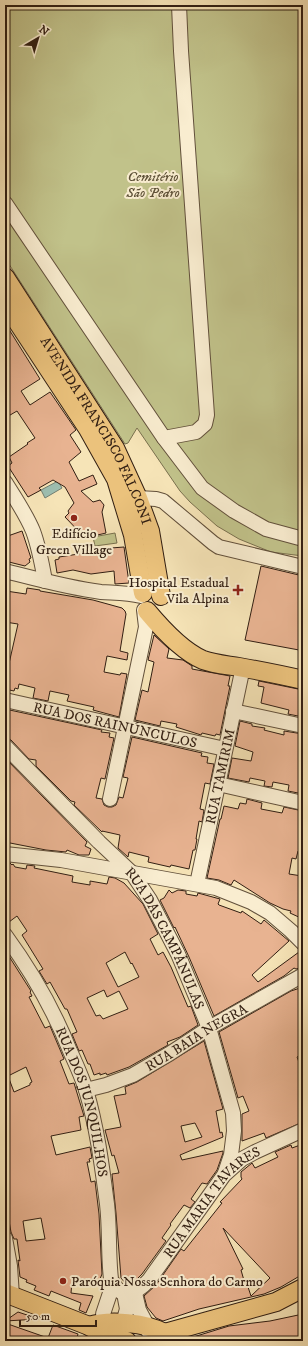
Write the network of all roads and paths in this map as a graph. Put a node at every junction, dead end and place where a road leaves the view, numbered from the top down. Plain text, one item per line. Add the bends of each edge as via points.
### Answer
1 (179, 5) edge
2 (5, 203) edge
3 (5, 277) edge
4 (5, 303) edge
5 (164, 438) junction
6 (5, 482) edge
7 (138, 498) junction
8 (303, 539) edge
9 (303, 567) edge
10 (5, 571) edge
11 (44, 581) junction
12 (148, 602) junction
13 (234, 666) junction
14 (303, 680) edge
15 (5, 700) edge
16 (234, 711) junction
17 (124, 726) junction
18 (303, 726) edge
19 (5, 746) edge
20 (225, 749) junction
21 (218, 784) junction
22 (110, 799) dead end
23 (303, 803) edge
24 (5, 854) edge
25 (132, 873) junction
26 (197, 884) junction
27 (5, 935) edge
28 (303, 943) edge
29 (303, 975) edge
30 (209, 1028) junction
31 (86, 1090) junction
32 (303, 1130) edge
33 (224, 1175) junction
34 (5, 1238) edge
35 (113, 1284) junction
36 (303, 1288) edge
37 (130, 1293) junction
38 (8, 1295) edge
39 (103, 1314) dead end
40 (121, 1336) edge
41 (163, 1336) edge

1 - 5 street via 207,414 205,424 196,432
2 - 5 street
3 - 7 main road, AVENIDA FRANCISCO FALCONI via 115,448
4 - 12 main road, AVENIDA FRANCISCO FALCONI via 88,429 116,479 133,535
5 - 8 street via 202,488 234,511 266,529
6 - 11 street via 33,531 41,558
7 - 9 street via 163,501 219,546
7 - 12 main road, AVENIDA FRANCISCO FALCONI via 150,531
10 - 11 street
11 - 12 street via 102,592 128,593
12 - 13 main road, AVENIDA FRANCISCO FALCONI via 175,631
12 - 17 street via 146,627
13 - 14 main road
13 - 16 street, RUA TAMIRIM
15 - 17 street, RUA DOS RAINÚNCULOS
16 - 18 street
16 - 20 street, RUA TAMIRIM
17 - 20 street, RUA DOS RAINÚNCULOS
17 - 22 street
19 - 25 street, RUA DAS CAMPÂNULAS
20 - 21 street, RUA TAMIRIM
21 - 23 street
21 - 26 street, RUA TAMIRIM
24 - 25 street via 61,860
25 - 26 street
25 - 30 street, RUA DAS CAMPÂNULAS via 150,900 178,954
26 - 28 street via 216,888 251,902 270,914
27 - 31 street, RUA DOS JUNQUILHOS via 33,976 58,1020
29 - 30 street, RUA BAIA NEGRA
30 - 31 street, RUA BAIA NEGRA via 133,1075
30 - 33 street, RUA DAS CAMPÂNULAS via 233,1113 231,1155
31 - 35 street, RUA DOS JUNQUILHOS via 105,1187
32 - 33 street, RUA MARIA TAVARES via 242,1159
33 - 37 street, RUA MARIA TAVARES via 149,1280 141,1288
34 - 38 street via 10,1266
35 - 37 street
35 - 39 street
36 - 41 main road via 276,1302
37 - 40 street
37 - 41 street via 140,1314
38 - 40 main road via 101,1333
40 - 41 main road via 127,1332

